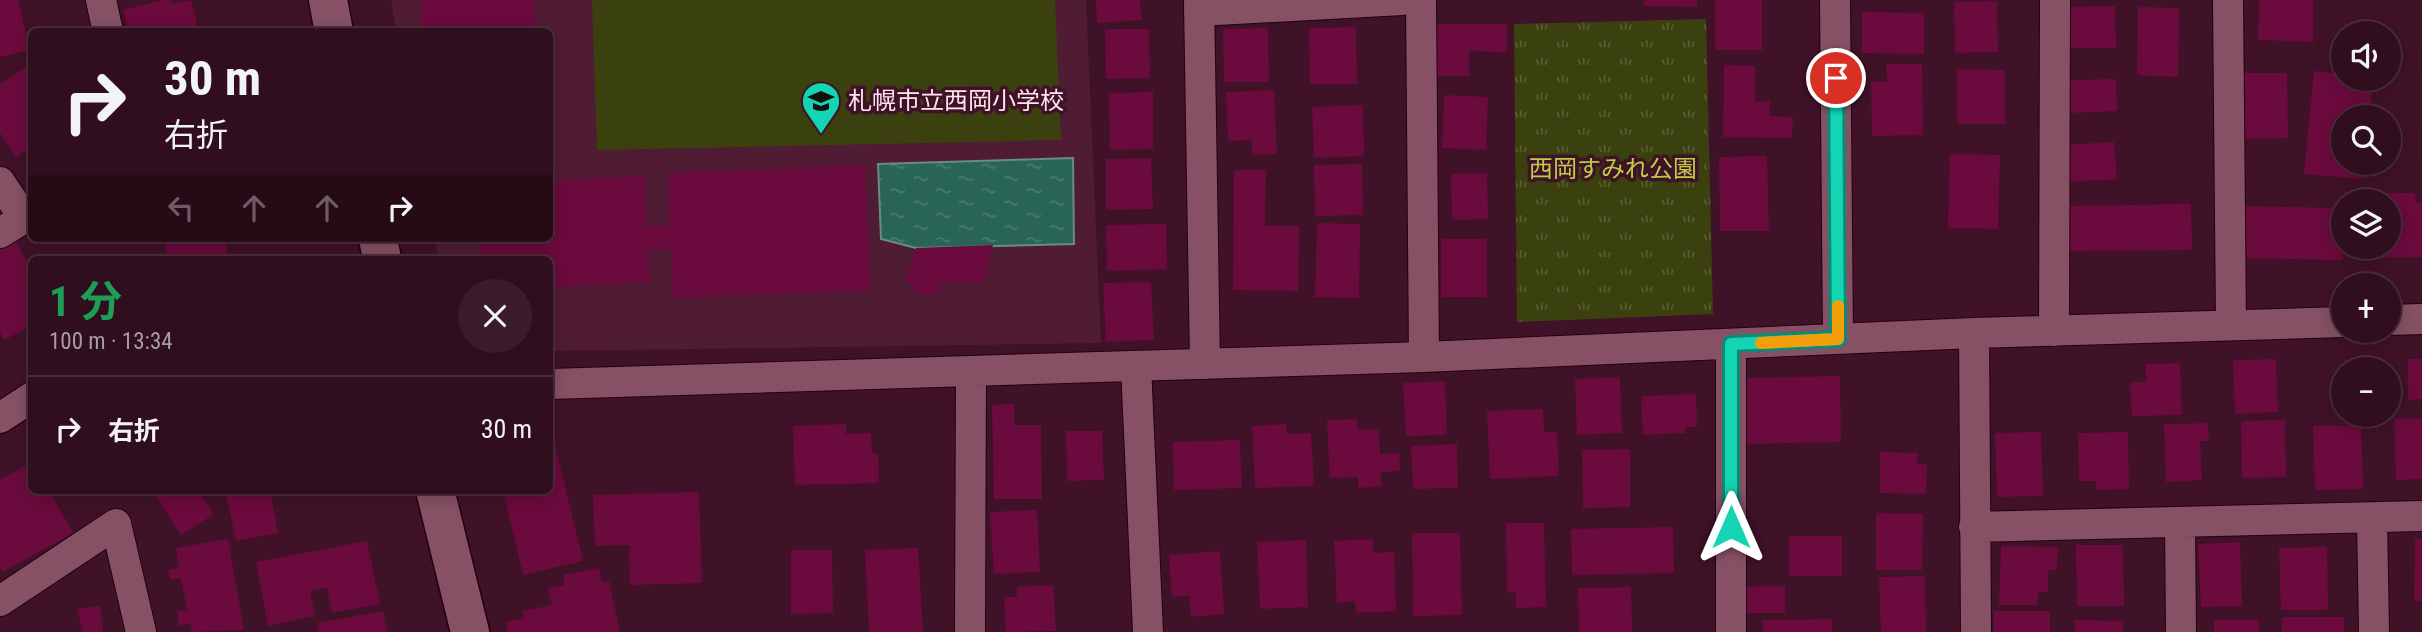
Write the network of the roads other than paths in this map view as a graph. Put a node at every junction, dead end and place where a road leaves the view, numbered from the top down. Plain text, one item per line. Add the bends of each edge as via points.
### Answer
1 (101, 0) edge
2 (328, 0) edge
3 (1402, 0) edge
4 (1421, 0) edge
5 (1835, 0) edge
6 (2055, 0) edge
7 (2228, 0) edge
8 (1199, 5) edge
9 (107, 28) edge
10 (333, 28) edge
11 (0, 182) edge
12 (18, 222) edge
13 (2422, 319) edge
14 (2401, 320) edge
15 (2331, 322) edge
16 (2231, 326) junction
17 (2054, 331) junction
18 (1974, 333) junction
19 (1838, 339) junction
20 (1731, 344) junction
21 (1424, 357) junction
22 (1205, 364) junction
23 (1136, 366) junction
24 (971, 372) junction
25 (553, 384) edge
26 (28, 400) edge
27 (0, 418) edge
28 (436, 494) edge
29 (2422, 516) edge
30 (2372, 517) junction
31 (2180, 523) junction
32 (1974, 527) junction
33 (0, 601) edge
34 (141, 632) edge
35 (470, 632) edge
36 (970, 632) edge
37 (1148, 632) edge
38 (1731, 632) edge
39 (1976, 632) edge
40 (2181, 632) edge
41 (2374, 632) edge

1 - 9 street
2 - 10 street
3 - 8 street
4 - 21 street
5 - 19 street
6 - 17 street
7 - 16 street
8 - 22 street
11 - 12 street
13 - 14 street
15 - 16 street
16 - 17 street
17 - 18 street
18 - 19 street
18 - 32 street
19 - 20 street
20 - 21 street
20 - 38 street
21 - 22 street
22 - 23 street
23 - 24 street
23 - 37 street
24 - 25 street
24 - 36 street
26 - 27 street
28 - 35 street
29 - 30 street
30 - 31 street
30 - 41 street
31 - 32 street
31 - 40 street
32 - 39 street
33 - 34 street via 116,524

